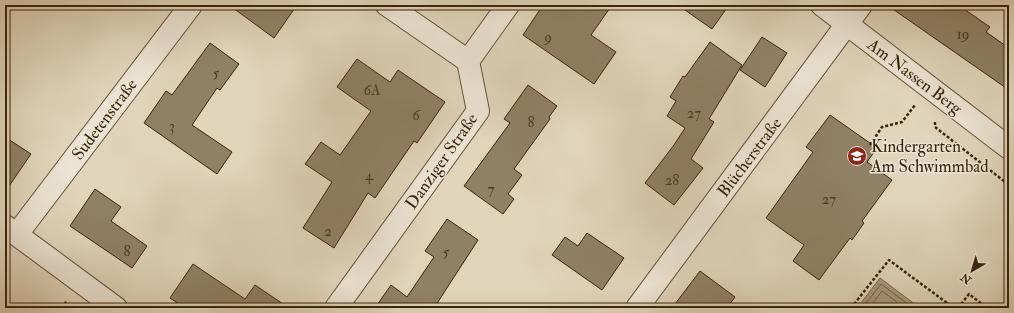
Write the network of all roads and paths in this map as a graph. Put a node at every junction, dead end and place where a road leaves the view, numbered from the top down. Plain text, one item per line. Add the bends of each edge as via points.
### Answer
1 (191, 5) edge
2 (387, 5) edge
3 (508, 5) edge
4 (822, 5) edge
5 (861, 5) edge
6 (847, 24) junction
7 (468, 61) junction
8 (929, 86) junction
9 (870, 144) dead end
10 (1009, 148) edge
11 (11, 230) edge
12 (947, 303) junction
13 (116, 308) edge
14 (336, 308) edge
15 (637, 308) edge
16 (851, 308) edge
17 (946, 308) edge
18 (954, 308) edge
19 (958, 308) edge
20 (987, 308) edge

1 - 11 street, Sudetenstraße
2 - 7 street
3 - 7 street
4 - 6 street, Am Nassen Berg
5 - 6 street, Blücherstraße
6 - 8 street, Am Nassen Berg
6 - 15 street, Blücherstraße
7 - 14 street, Danziger Straße via 478,111
8 - 9 path via 902,122 882,127
8 - 10 street, Am Nassen Berg
11 - 13 street
12 - 16 path via 889,260
12 - 17 path
12 - 18 path
19 - 20 path via 969,294

